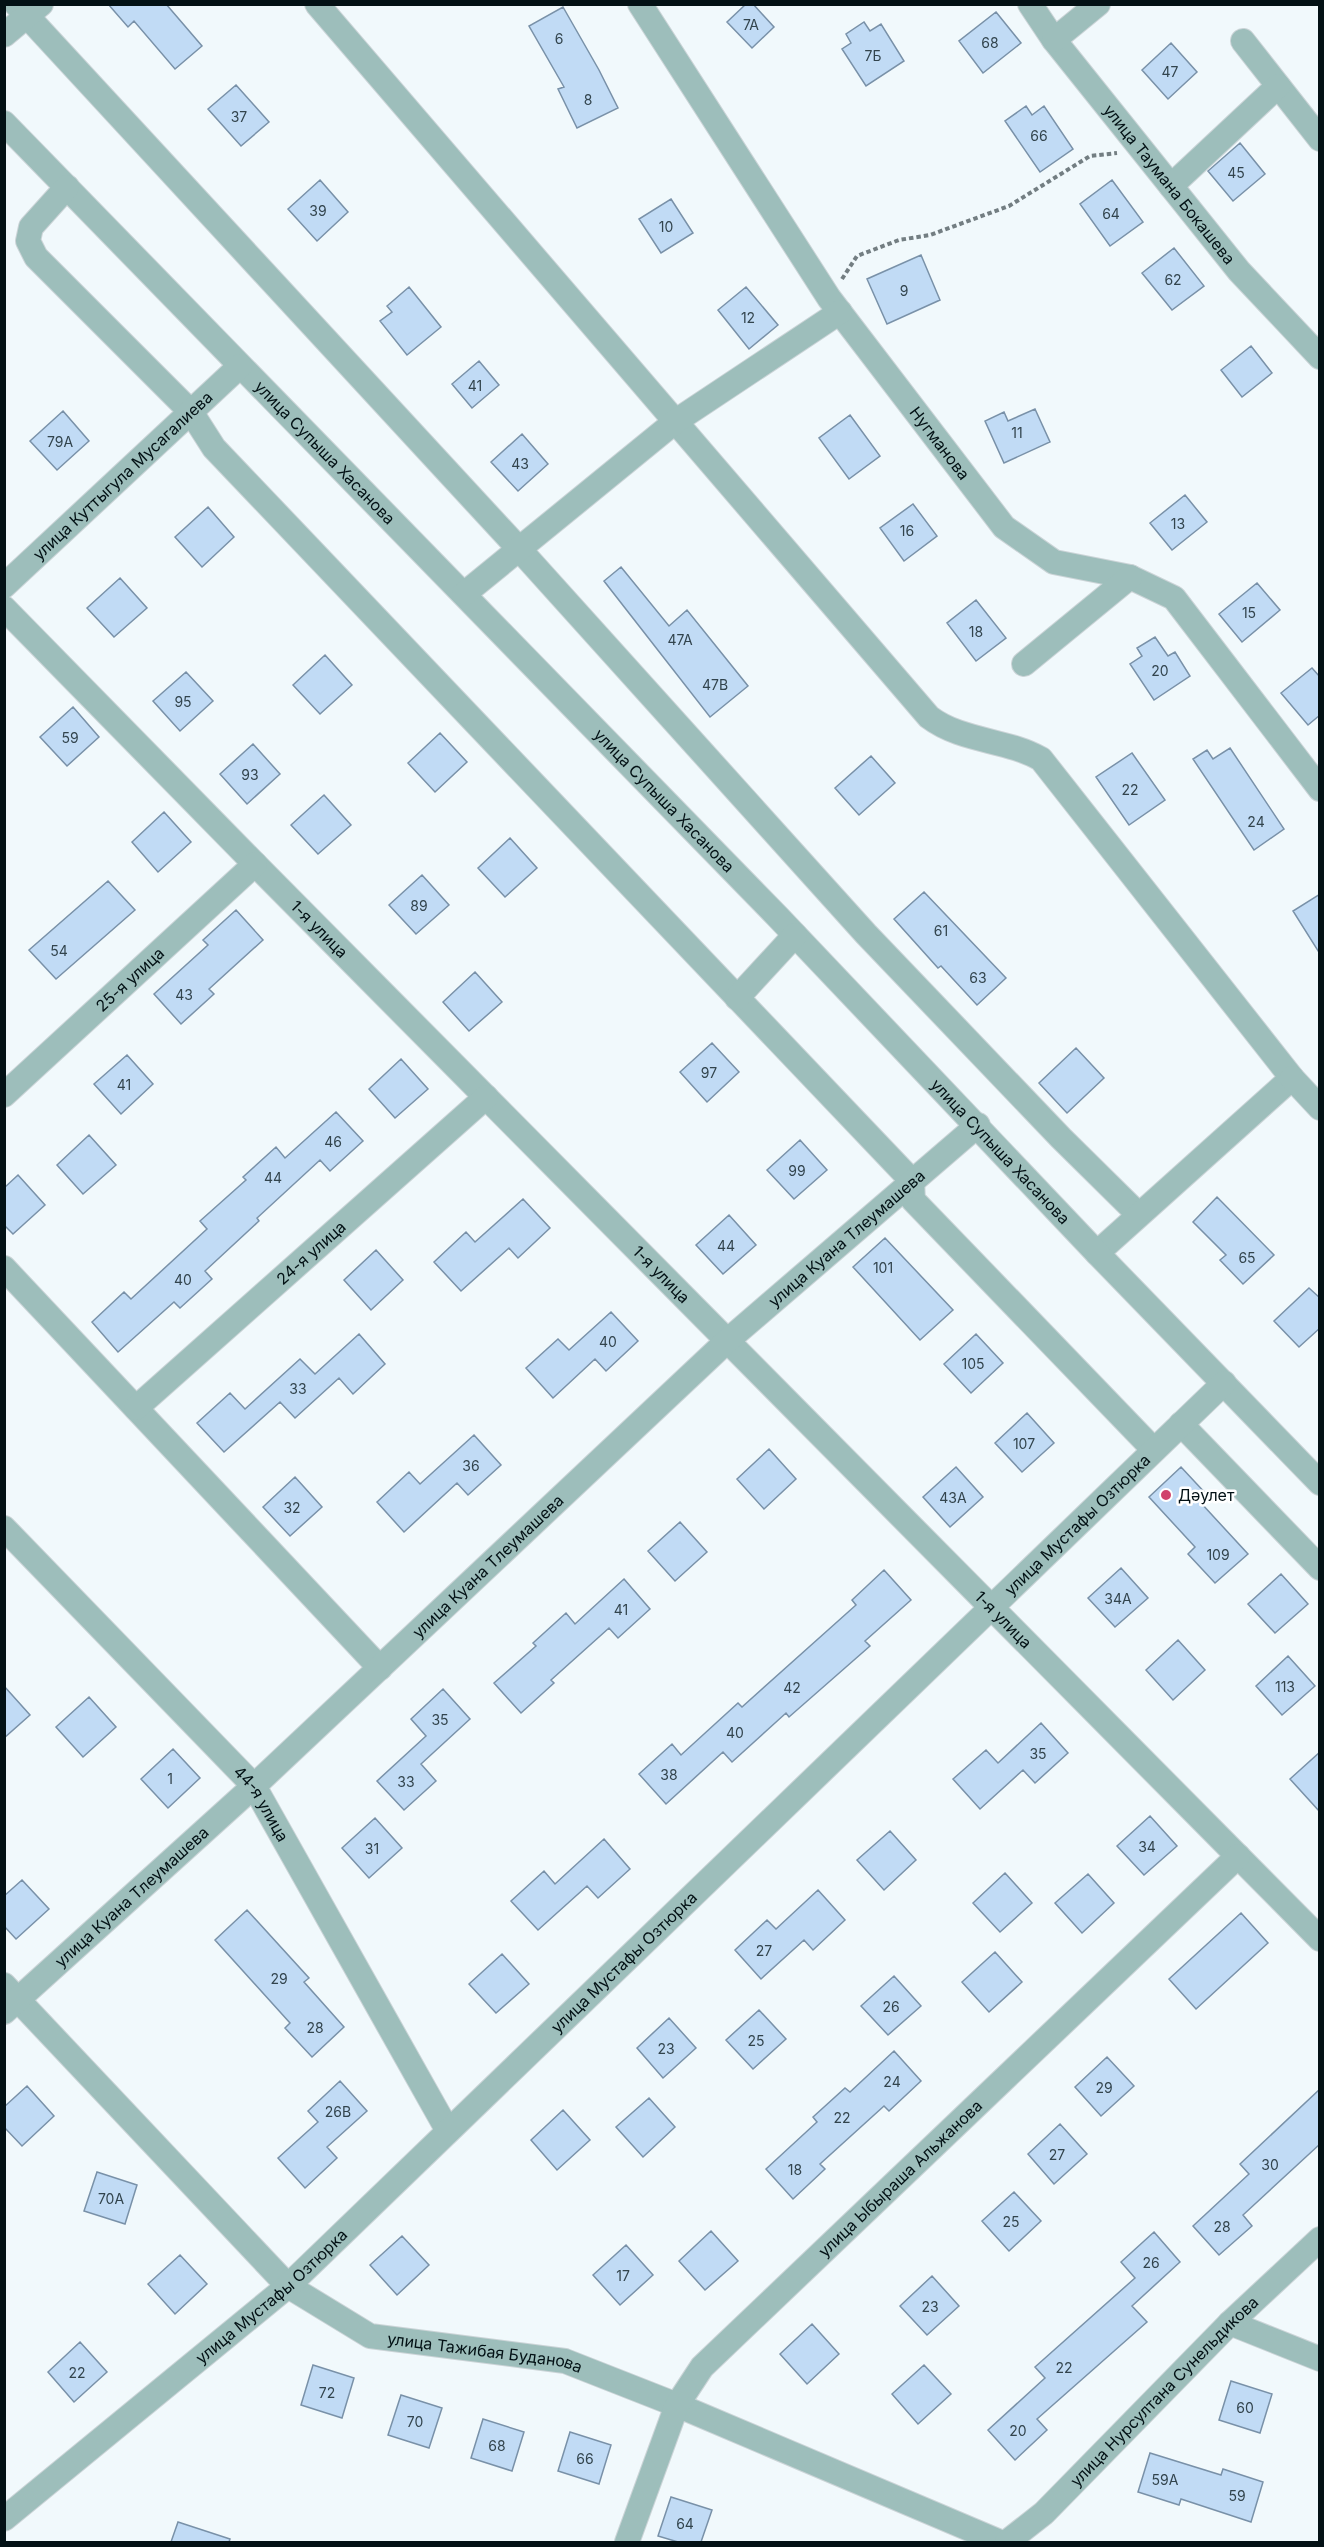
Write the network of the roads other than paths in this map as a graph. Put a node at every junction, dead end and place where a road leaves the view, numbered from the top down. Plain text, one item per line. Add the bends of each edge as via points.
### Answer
1 (317, 4) edge
2 (640, 4) edge
3 (1030, 4) edge
4 (1098, 4) edge
5 (28, 8) edge
6 (4, 35) edge
7 (1054, 40) junction
8 (1243, 41) dead end
9 (1278, 86) junction
10 (4, 123) edge
11 (1320, 139) edge
12 (1170, 186) junction
13 (67, 187) junction
14 (835, 305) junction
15 (1320, 357) edge
16 (240, 366) junction
17 (191, 412) junction
18 (676, 422) junction
19 (520, 550) junction
20 (1130, 577) junction
21 (4, 586) edge
22 (464, 594) junction
23 (4, 608) edge
24 (1024, 664) dead end
25 (1320, 789) edge
26 (255, 864) junction
27 (795, 935) junction
28 (737, 998) junction
29 (1292, 1078) junction
30 (4, 1095) edge
31 (486, 1097) junction
32 (1320, 1108) edge
33 (978, 1125) junction
34 (912, 1181) junction
35 (1138, 1214) junction
36 (1097, 1253) junction
37 (4, 1268) edge
38 (727, 1341) junction
39 (1224, 1383) junction
40 (136, 1408) junction
41 (1181, 1424) junction
42 (1154, 1450) junction
43 (1320, 1483) edge
44 (4, 1528) edge
45 (1320, 1568) edge
46 (991, 1607) junction
47 (380, 1668) junction
48 (254, 1786) junction
49 (1238, 1856) junction
50 (1320, 1939) edge
51 (9, 1999) edge
52 (448, 2131) junction
53 (1320, 2239) edge
54 (288, 2286) junction
55 (1230, 2324) junction
56 (1320, 2359) edge
57 (677, 2405) junction
58 (4, 2519) edge
59 (627, 2542) edge
60 (1000, 2542) edge
61 (1008, 2542) edge

1 - 18 street
2 - 14 street, Нугманова
3 - 7 street, улица Таумана Бокашева
4 - 7 street
5 - 6 street
5 - 19 street
7 - 12 street, улица Таумана Бокашева
8 - 9 street
9 - 11 street
9 - 12 street
10 - 13 street, улица Супыша Хасанова
12 - 15 street, улица Таумана Бокашева via 1239,271
13 - 16 street, улица Супыша Хасанова
13 - 17 street via 31,227 28,241 36,257
14 - 18 street
14 - 20 street, Нугманова via 1004,527 1054,562
16 - 17 street, улица Куттыгула Мусагалиева
16 - 22 street, улица Супыша Хасанова
17 - 21 street, улица Куттыгула Мусагалиева
17 - 28 street via 214,448
18 - 19 street
18 - 29 street via 929,717 958,733 1025,749 1041,759
19 - 22 street
19 - 35 street via 866,934
20 - 24 street
20 - 25 street, Нугманова via 1174,598
22 - 27 street, улица Супыша Хасанова
23 - 26 street, 1-я улица
26 - 30 street, 25-я улица
26 - 31 street, 1-я улица
27 - 28 street
27 - 33 street, улица Супыша Хасанова
28 - 34 street
29 - 32 street
29 - 35 street
31 - 38 street, 1-я улица
31 - 40 street, 24-я улица
33 - 34 street, улица Куана Тлеумашева
33 - 36 street, улица Супыша Хасанова
34 - 38 street, улица Куана Тлеумашева
34 - 42 street via 913,1200
35 - 36 street
36 - 39 street, улица Супыша Хасанова
37 - 40 street
38 - 46 street, 1-я улица
38 - 47 street, улица Куана Тлеумашева
39 - 41 street, улица Мустафы Озтюрка
39 - 43 street, улица Супыша Хасанова
40 - 47 street
41 - 42 street, улица Мустафы Озтюрка
41 - 45 street
42 - 46 street, улица Мустафы Озтюрка
44 - 48 street, 44-я улица
46 - 49 street, 1-я улица
46 - 52 street, улица Мустафы Озтюрка
47 - 48 street, улица Куана Тлеумашева
48 - 51 street, улица Куана Тлеумашева
48 - 52 street, 44-я улица
49 - 50 street, 1-я улица
49 - 57 street, улица Ыбыраша Альжанова via 702,2367
51 - 54 street, улица Тажибая Буданова
52 - 54 street, улица Мустафы Озтюрка
53 - 55 street, улица Нурсултана Сунельдикова
54 - 57 street, улица Тажибая Буданова via 370,2337 565,2361
54 - 58 street, улица Мустафы Озтюрка
55 - 56 street
55 - 61 street, улица Нурсултана Сунельдикова via 1044,2514
57 - 59 street, улица Ыбыраша Альжанова
57 - 60 street, улица Тажибая Буданова

